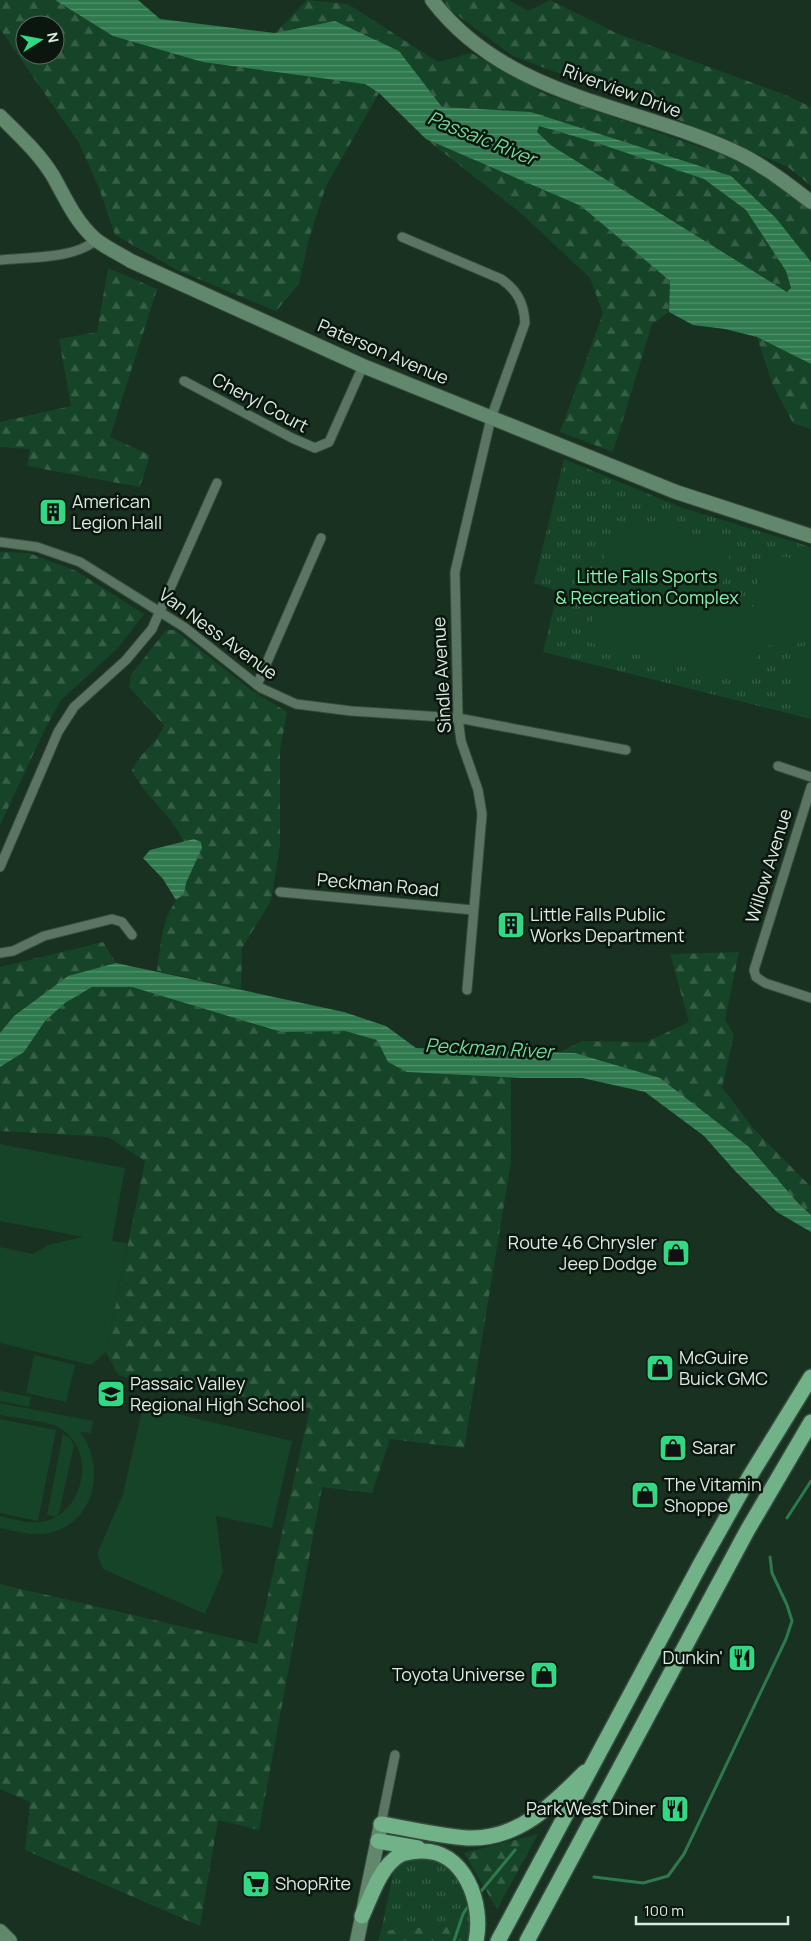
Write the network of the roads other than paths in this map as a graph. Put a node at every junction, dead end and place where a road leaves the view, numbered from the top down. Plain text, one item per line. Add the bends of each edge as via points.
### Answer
1 (432, 0) edge
2 (0, 116) edge
3 (811, 202) edge
4 (402, 237) dead end
5 (96, 240) junction
6 (0, 260) edge
7 (363, 366) junction
8 (184, 381) dead end
9 (491, 418) junction
10 (217, 484) dead end
11 (811, 536) edge
12 (321, 538) dead end
13 (0, 542) edge
14 (161, 612) junction
15 (257, 685) junction
16 (458, 718) junction
17 (626, 750) dead end
18 (778, 766) dead end
19 (811, 777) edge
20 (811, 787) edge
21 (0, 867) edge
22 (280, 892) dead end
23 (473, 910) junction
24 (132, 935) dead end
25 (0, 953) edge
26 (467, 990) dead end
27 (811, 998) edge
28 (811, 1377) edge
29 (811, 1422) edge
30 (395, 1755) dead end
31 (596, 1761) junction
32 (381, 1824) junction
33 (378, 1841) junction
34 (433, 1850) junction
35 (362, 1916) junction
36 (0, 1931) edge
37 (477, 1936) edge
38 (529, 1938) edge
39 (10, 1941) edge
40 (356, 1941) edge
41 (498, 1941) edge

1 - 3 main road, Riverview Drive via 468,40 505,64 573,96 742,155
2 - 5 main road, Paterson Avenue via 37,153 73,215
4 - 9 street, Sindle Avenue via 501,279 511,286 524,307 524,323
5 - 6 street via 87,249 74,252
5 - 7 main road, Paterson Avenue via 171,280
7 - 8 street, Cheryl Court via 329,442 315,448
7 - 9 main road, Paterson Avenue
9 - 11 main road, Paterson Avenue via 676,492
9 - 16 street, Sindle Avenue via 455,572
10 - 14 street
12 - 15 street
13 - 14 street, Van Ness Avenue via 37,546 80,562
14 - 15 street, Van Ness Avenue
14 - 21 street via 152,629 126,660 74,707 58,732
15 - 16 street, Van Ness Avenue via 296,704 312,707
16 - 17 street, Van Ness Avenue
16 - 23 street, Sindle Avenue via 461,742 482,803
18 - 19 street
20 - 27 street, Willow Avenue via 754,970 760,981
22 - 23 street, Peckman Road
23 - 26 street, Sindle Avenue
24 - 25 street via 122,922 112,920 44,936 13,951
28 - 31 highway via 701,1562
29 - 38 highway via 747,1531
30 - 32 street
31 - 32 highway via 541,1813 498,1835 471,1838
31 - 41 highway
32 - 33 main road
33 - 34 highway
33 - 35 main road
34 - 35 highway via 400,1855 390,1864
34 - 37 highway via 449,1858 468,1882 477,1911
35 - 40 main road
36 - 39 main road

